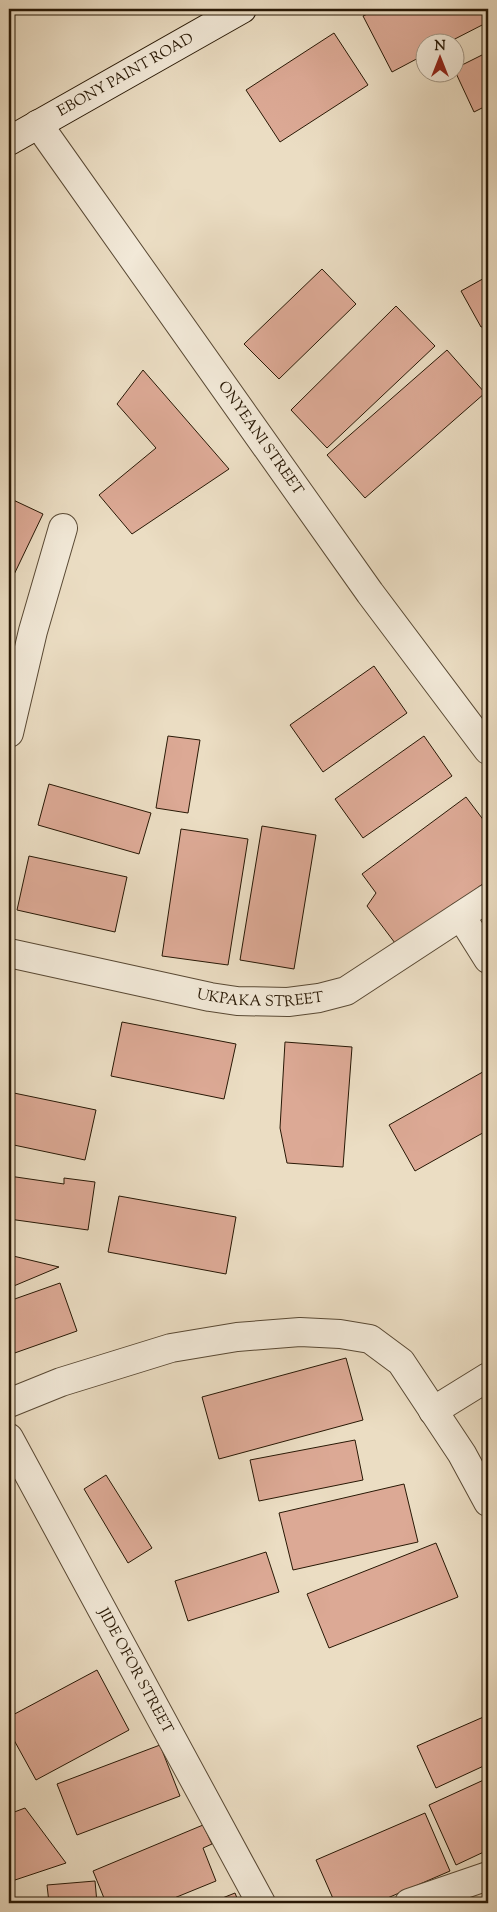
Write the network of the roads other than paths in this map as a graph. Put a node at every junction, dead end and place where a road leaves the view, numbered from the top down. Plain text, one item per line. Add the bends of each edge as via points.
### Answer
1 (242, 9) edge
2 (38, 124) junction
3 (9, 141) edge
4 (62, 528) dead end
5 (9, 733) edge
6 (488, 750) edge
7 (488, 898) edge
8 (460, 916) junction
9 (9, 953) edge
10 (488, 959) edge
11 (488, 1376) edge
12 (9, 1403) edge
13 (433, 1411) junction
14 (9, 1438) edge
15 (488, 1502) edge
16 (488, 1876) edge
17 (261, 1903) edge
18 (408, 1903) edge

1 - 2 street, EBONY PAINT ROAD
2 - 3 street, EBONY PAINT ROAD
2 - 6 street, ONYEANI STREET via 370,593
4 - 5 street
7 - 8 street, UKPAKA STREET
8 - 9 street, UKPAKA STREET via 346,991 288,1002 210,997
8 - 10 street
11 - 13 street
12 - 13 street via 61,1382 171,1348 237,1337 300,1332 370,1339 400,1362
13 - 15 street via 462,1454
14 - 17 street, JIDE OFOR STREET
16 - 18 street

